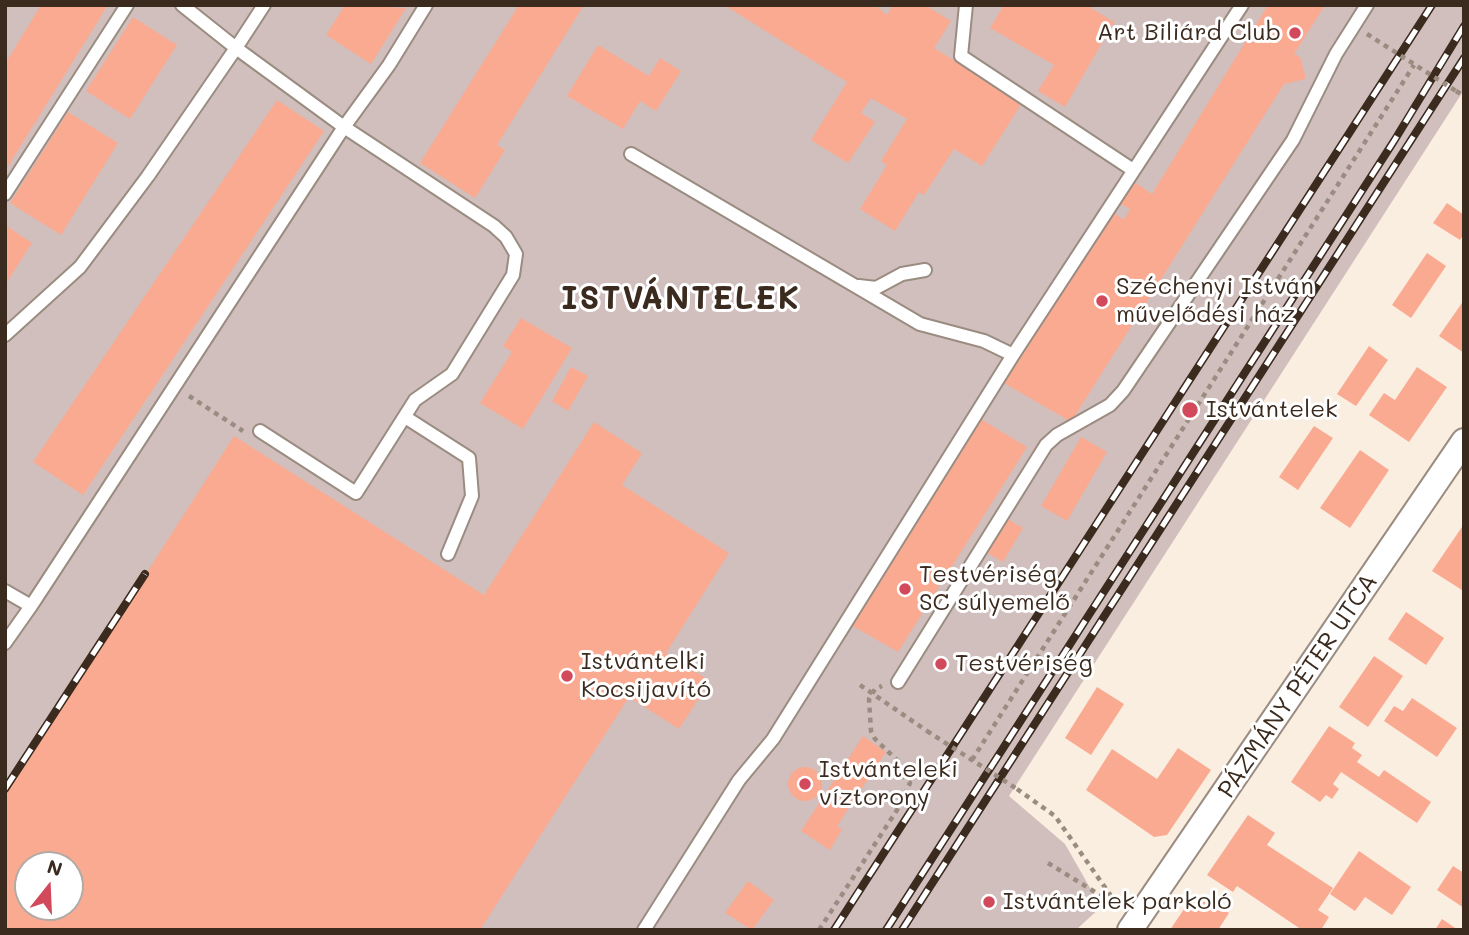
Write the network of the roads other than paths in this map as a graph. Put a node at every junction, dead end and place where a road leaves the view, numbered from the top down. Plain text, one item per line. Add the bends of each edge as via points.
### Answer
1 (127, 5) edge
2 (182, 5) edge
3 (264, 5) edge
4 (426, 5) edge
5 (966, 5) edge
6 (1242, 5) edge
7 (1367, 5) edge
8 (236, 48) junction
9 (344, 127) junction
10 (631, 154) dead end
11 (1133, 170) junction
12 (5, 194) edge
13 (925, 270) dead end
14 (851, 286) junction
15 (5, 335) edge
16 (1013, 355) junction
17 (405, 417) junction
18 (260, 431) road end
19 (1464, 441) edge
20 (448, 554) dead end
21 (5, 591) edge
22 (31, 606) junction
23 (5, 643) edge
24 (898, 682) road end
25 (1127, 924) edge
26 (644, 930) edge

1 - 12 lane
2 - 8 lane
3 - 8 lane
4 - 9 lane
5 - 11 lane via 961,56
6 - 11 lane
7 - 24 lane via 1332,61 1293,140 1130,380 1110,405 1046,445
8 - 9 lane
8 - 15 lane via 80,267
9 - 17 lane via 495,226 516,254 513,275 452,374 415,400
9 - 22 lane
10 - 14 lane
11 - 16 lane
13 - 14 lane via 902,274 876,288
14 - 16 lane via 920,324 984,341
16 - 26 lane via 773,739 739,780
17 - 18 lane via 356,492
17 - 20 lane via 469,458 472,496
19 - 25 street, PÁZMÁNY PÉTER UTCA
21 - 22 lane
22 - 23 lane

